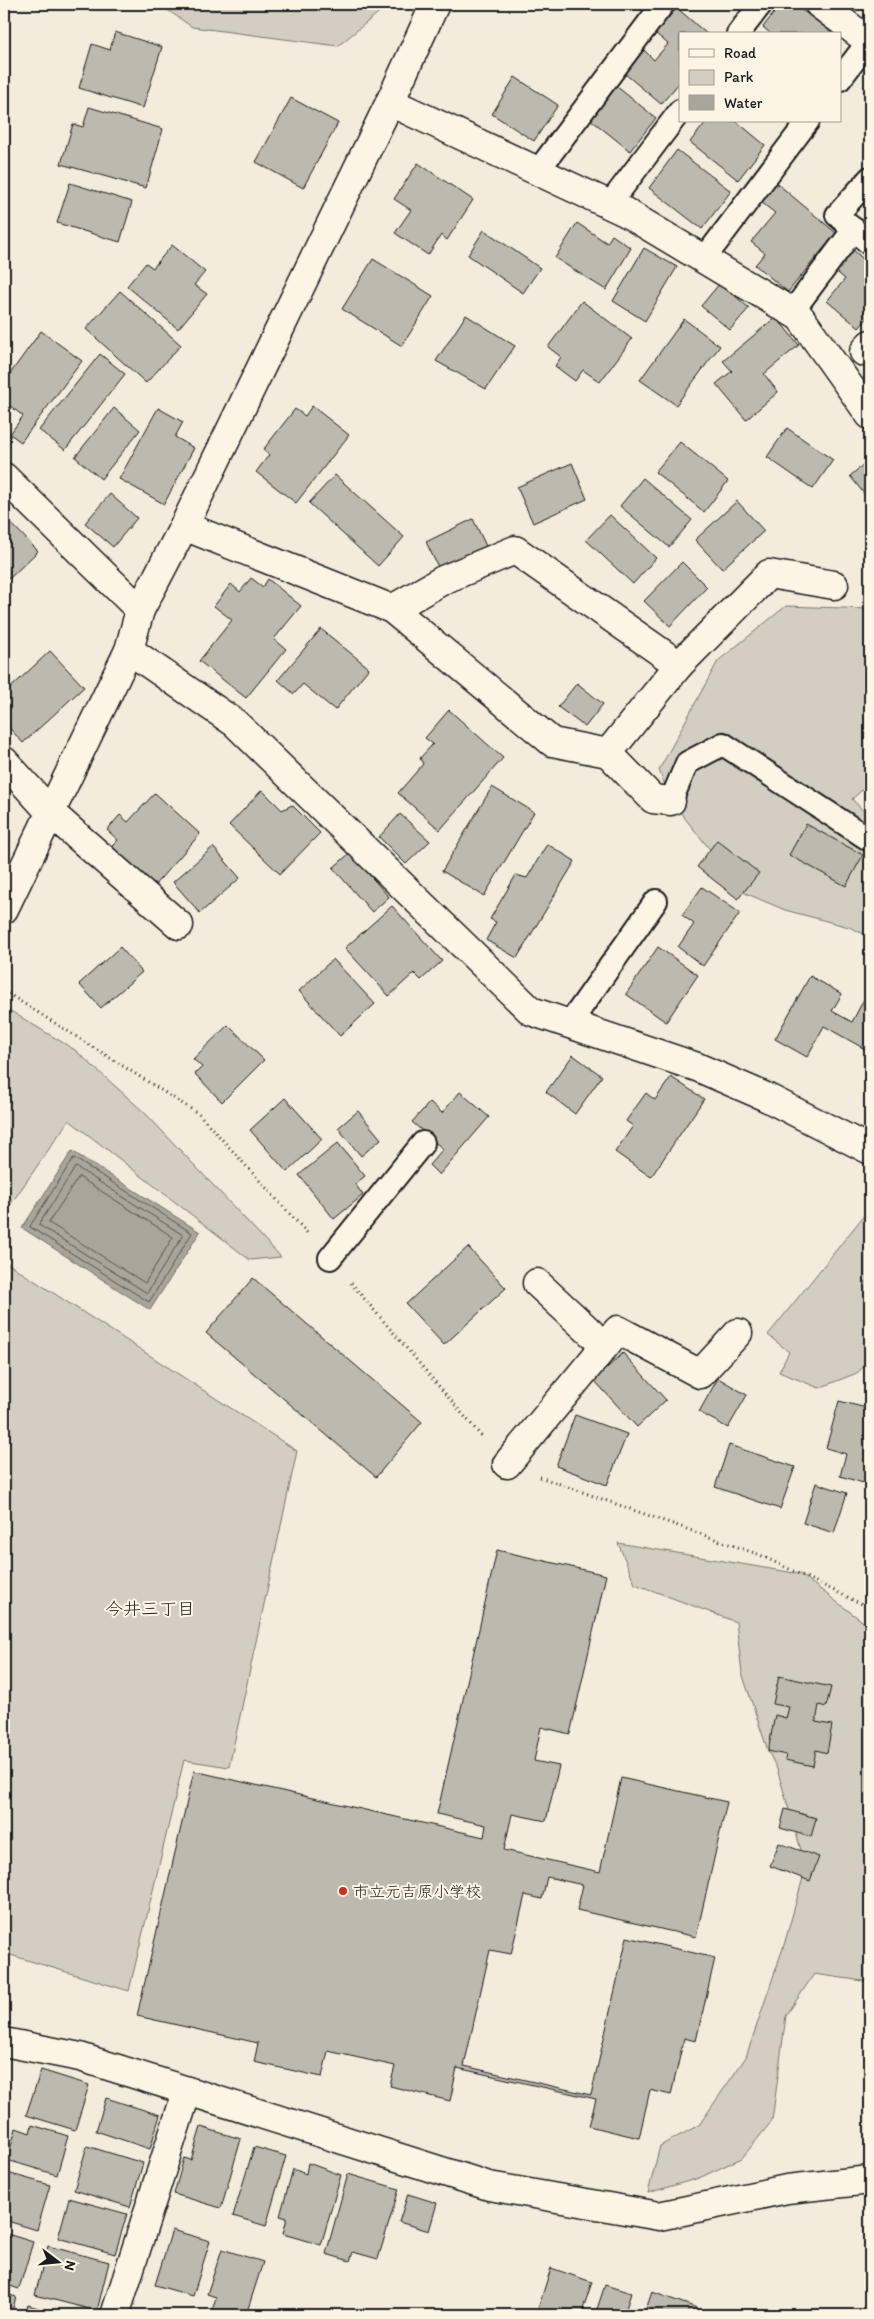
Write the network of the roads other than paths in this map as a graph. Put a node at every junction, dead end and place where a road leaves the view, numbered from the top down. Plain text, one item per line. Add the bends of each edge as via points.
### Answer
1 (435, 4) edge
2 (663, 4) edge
3 (761, 4) edge
4 (818, 4) edge
5 (740, 32) edge
6 (870, 41) edge
7 (842, 76) edge
8 (390, 102) junction
9 (679, 112) edge
10 (807, 122) edge
11 (538, 172) junction
12 (870, 178) edge
13 (609, 205) junction
14 (862, 236) edge
15 (704, 259) junction
16 (792, 312) junction
17 (870, 415) edge
18 (4, 477) edge
19 (184, 526) junction
20 (834, 585) dead end
21 (392, 609) junction
22 (140, 610) junction
23 (130, 650) junction
24 (679, 665) junction
25 (608, 752) junction
26 (4, 761) edge
27 (671, 801) joint
28 (50, 813) junction
29 (870, 840) edge
30 (656, 901) dead end
31 (4, 909) edge
32 (179, 925) dead end
33 (570, 1023) junction
34 (424, 1143) dead end
35 (870, 1150) edge
36 (330, 1258) road end
37 (537, 1283) dead end
38 (738, 1333) dead end
39 (605, 1346) junction
40 (507, 1464) road end
41 (4, 2042) edge
42 (187, 2091) junction
43 (870, 2180) edge
44 (115, 2315) edge

1 - 8 street
2 - 11 lane
3 - 5 lane
4 - 6 street
6 - 7 lane
8 - 11 street
8 - 19 street
9 - 13 lane
10 - 15 lane
11 - 13 street
12 - 14 lane via 838,215
13 - 15 street
14 - 16 lane
15 - 16 street
16 - 17 street via 800,317
18 - 22 street
19 - 21 street
19 - 22 street
20 - 24 street via 769,574
21 - 24 street via 442,580 515,550
21 - 25 street via 552,742
22 - 23 street
23 - 28 street
23 - 33 street via 235,723 531,1010
24 - 25 street
25 - 27 street via 653,799
26 - 28 street
27 - 29 lane via 687,762 723,744
28 - 31 street
28 - 32 street
30 - 33 lane
33 - 35 street via 697,1067 766,1097
34 - 36 lane
37 - 39 street
38 - 39 street via 700,1374 618,1330
39 - 40 street
41 - 42 street via 80,2057
42 - 43 street via 489,2186 659,2216 787,2189
42 - 44 street

